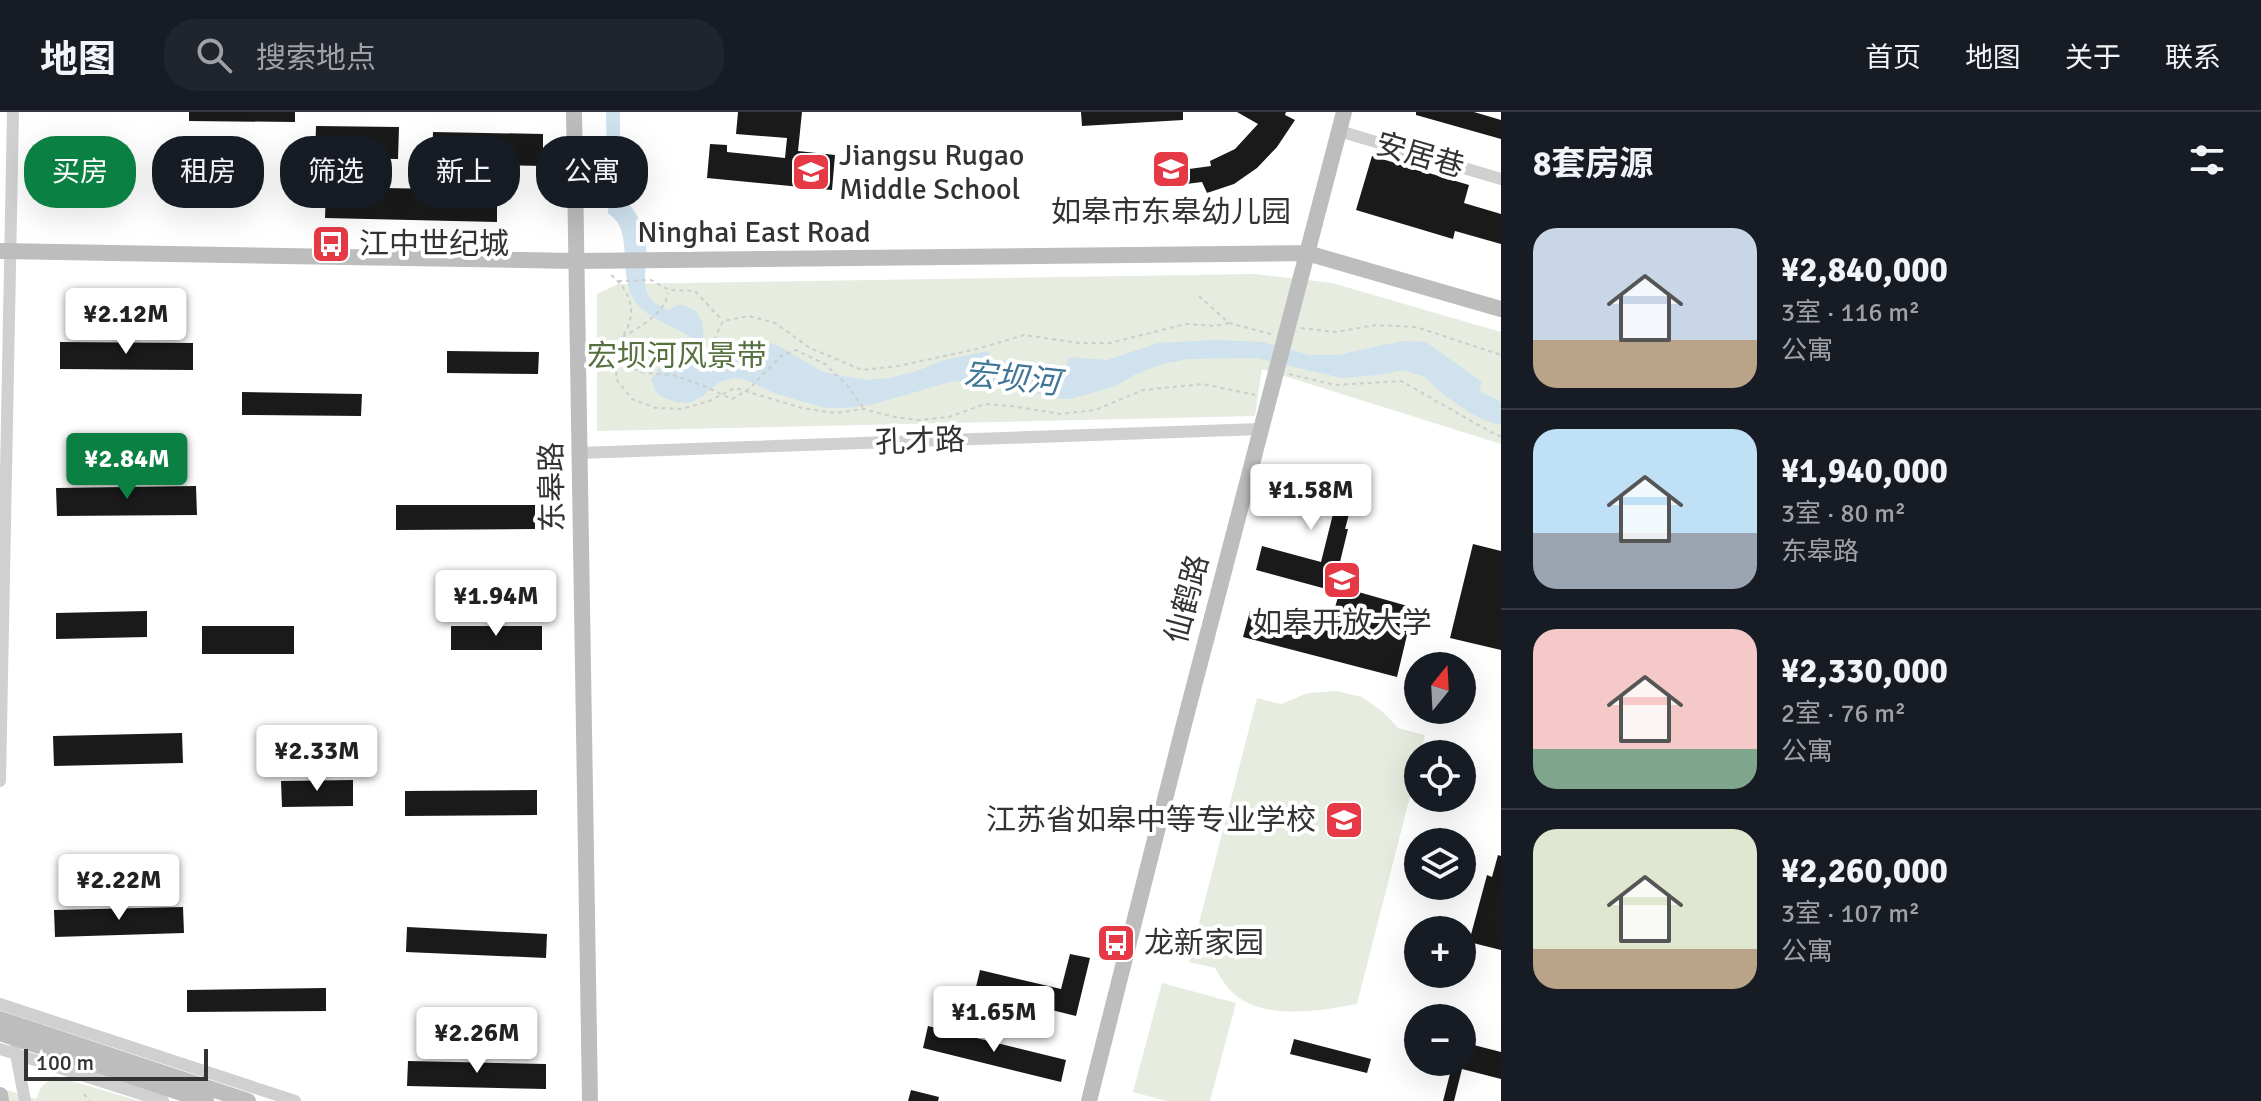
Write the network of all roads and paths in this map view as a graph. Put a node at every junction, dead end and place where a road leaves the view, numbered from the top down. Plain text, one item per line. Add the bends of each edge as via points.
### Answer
1 (13, 112) edge
2 (574, 112) edge
3 (1344, 112) edge
4 (1339, 131) junction
5 (1501, 179) edge
6 (5, 251) edge
7 (1307, 253) junction
8 (576, 261) junction
9 (669, 290) junction
10 (1199, 296) dead end
11 (1501, 309) edge
12 (723, 321) junction
13 (1229, 323) junction
14 (1287, 331) junction
15 (622, 337) junction
16 (1501, 355) edge
17 (1277, 368) junction
18 (1269, 398) junction
19 (864, 409) junction
20 (1261, 429) junction
21 (1501, 436) edge
22 (579, 453) junction
23 (0, 781) edge
24 (2, 1025) edge
25 (17, 1054) junction
26 (84, 1094) dead end
27 (25, 1101) edge
28 (90, 1101) edge
29 (163, 1101) edge
30 (206, 1101) edge
31 (248, 1101) edge
32 (295, 1101) edge
33 (590, 1101) edge
34 (1089, 1101) edge

1 - 6 street
2 - 8 street, 东皋路
3 - 4 street, 仙鹤路
4 - 5 street, 安居巷
4 - 7 street, 仙鹤路
6 - 8 street, Ninghai East Road
6 - 23 street
7 - 8 street, Ninghai East Road
7 - 11 street, Ninghai East Road
7 - 14 street, 仙鹤路
8 - 22 street, 东皋路
9 - 12 path via 695,291
9 - 15 path via 667,302
9 - 15 path via 651,280 618,281 631,302 629,328
10 - 13 path
12 - 13 path via 749,316 775,323 810,348 862,370 962,353 1024,335 1110,343 1186,324
12 - 19 path via 712,344 617,357 616,379 632,399 656,408 682,409 735,388 802,408 835,413
13 - 14 path via 1269,335
14 - 16 path via 1416,327
14 - 17 street, 仙鹤路
15 - 19 path, bridge via 618,350 624,365 673,375 732,399 781,356 796,350 825,364
17 - 18 street, 仙鹤路
17 - 21 path via 1335,385 1401,381
18 - 19 path via 1203,384 1143,390 1095,410 1061,414 985,404 949,417 919,420
18 - 20 street, 仙鹤路
20 - 22 street, 孔才路
20 - 34 street, 仙鹤路
22 - 33 street, 东皋路
24 - 25 street
24 - 30 street
24 - 31 street
24 - 32 street
25 - 27 street
25 - 29 street
26 - 28 path

